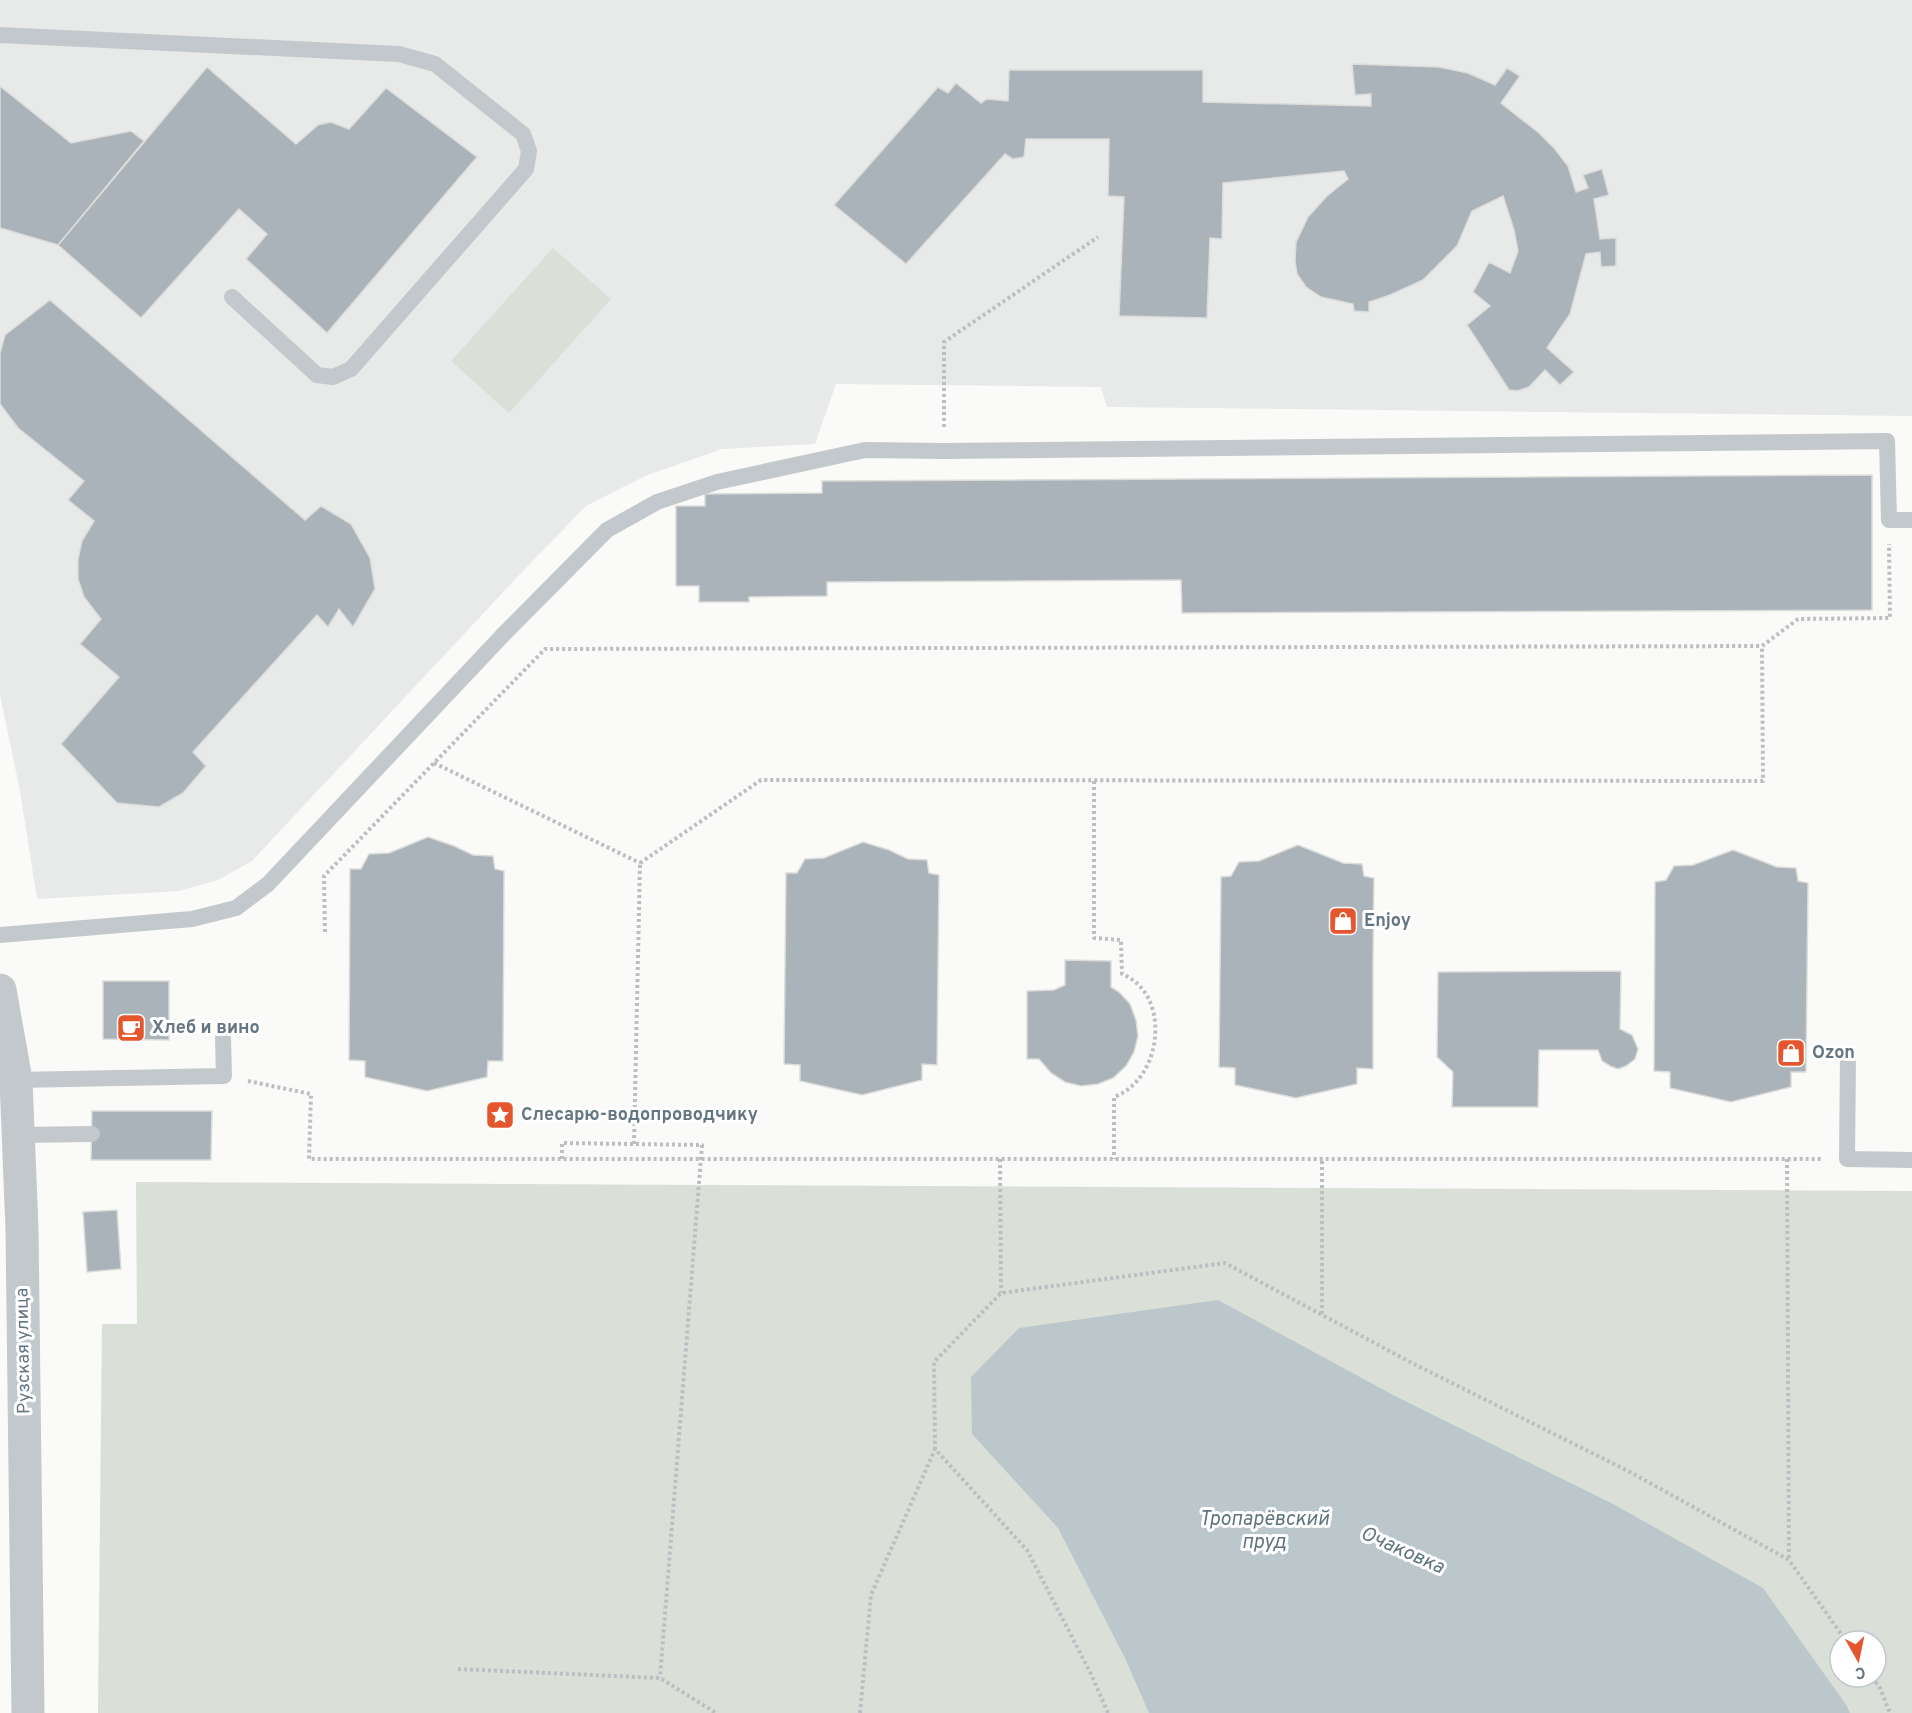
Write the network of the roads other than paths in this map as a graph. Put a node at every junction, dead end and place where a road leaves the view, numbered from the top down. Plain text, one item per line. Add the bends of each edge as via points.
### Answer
1 (0, 35) edge
2 (232, 297) dead end
3 (1912, 520) edge
4 (0, 935) edge
5 (0, 990) edge
6 (223, 1038) dead end
7 (1848, 1056) dead end
8 (16, 1080) junction
9 (92, 1134) dead end
10 (18, 1136) junction
11 (1912, 1160) edge
12 (28, 1713) edge

1 - 2 lane via 399,54 435,64 523,134 529,151 525,169 351,369 333,378 317,375
3 - 4 lane via 1889,520 1887,441 865,450 717,482 657,502 607,530 268,884 236,908 192,919
5 - 8 street, Рузская улица
6 - 8 lane via 224,1076
7 - 11 lane via 1847,1160
8 - 10 street, Рузская улица
9 - 10 lane
10 - 12 street, Рузская улица

